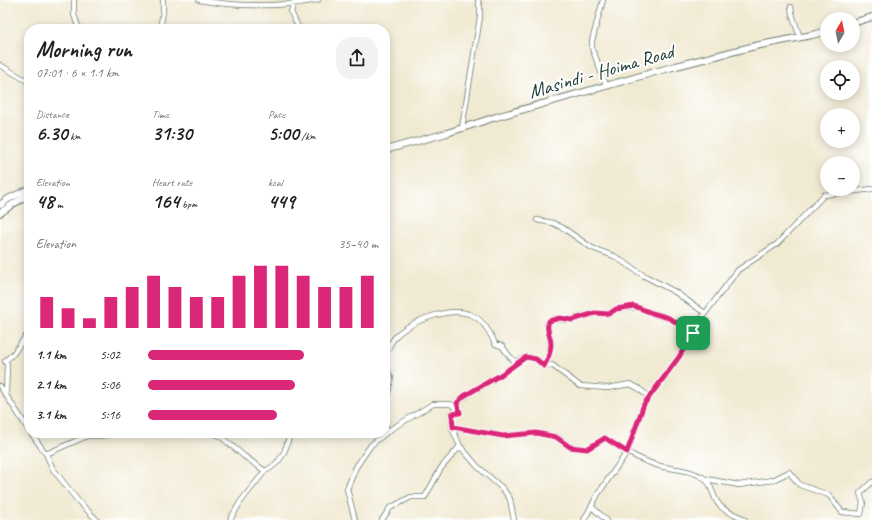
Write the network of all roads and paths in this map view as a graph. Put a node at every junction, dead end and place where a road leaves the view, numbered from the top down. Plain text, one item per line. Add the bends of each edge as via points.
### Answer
1 (74, 0) edge
2 (163, 0) edge
3 (199, 0) edge
4 (318, 0) edge
5 (478, 0) edge
6 (603, 0) edge
7 (294, 2) edge
8 (791, 7) dead end
9 (872, 17) edge
10 (860, 21) edge
11 (77, 24) edge
12 (161, 24) edge
13 (297, 24) edge
14 (820, 33) edge
15 (800, 38) junction
16 (0, 65) edge
17 (24, 79) edge
18 (606, 85) junction
19 (462, 128) junction
20 (390, 149) edge
21 (872, 189) edge
22 (24, 191) edge
23 (24, 198) edge
24 (0, 205) edge
25 (0, 213) edge
26 (537, 220) dead end
27 (705, 313) junction
28 (693, 333) junction
29 (24, 339) edge
30 (390, 345) edge
31 (3, 361) edge
32 (517, 363) junction
33 (544, 366) junction
34 (0, 386) edge
35 (6, 394) junction
36 (649, 397) junction
37 (460, 413) junction
38 (24, 422) edge
39 (453, 427) junction
40 (390, 431) edge
41 (35, 438) edge
42 (82, 438) edge
43 (222, 438) edge
44 (289, 438) edge
45 (381, 438) edge
46 (460, 446) junction
47 (627, 452) junction
48 (46, 454) junction
49 (265, 471) junction
50 (706, 479) junction
51 (872, 482) edge
52 (592, 507) junction
53 (97, 520) edge
54 (230, 520) edge
55 (355, 520) edge
56 (382, 520) edge
57 (514, 520) edge
58 (584, 520) edge
59 (606, 520) edge
60 (745, 520) edge

1 - 11 street
2 - 12 street
3 - 7 street via 247,5
4 - 7 street
5 - 19 street via 480,17
6 - 18 street via 592,48
7 - 13 street via 291,12
8 - 15 street
9 - 10 main road
14 - 15 main road, Masindi - Hoima Road
15 - 18 main road, Masindi - Hoima Road via 755,46
16 - 17 street
18 - 19 main road, Masindi - Hoima Road
19 - 20 main road, Masindi - Hoima Road
21 - 27 street via 824,195 777,244 738,270
22 - 24 main road
23 - 25 main road
26 - 27 street via 564,228 592,248 614,256
27 - 28 street
28 - 33 street via 669,318 634,306 616,309 609,314 595,313 572,320 555,319 547,324 551,343
28 - 36 street via 679,357
29 - 31 street via 13,354
30 - 32 street via 398,333 415,323 439,314 456,312 470,314 484,325 495,344 502,346
31 - 35 street via 7,364
32 - 33 street via 530,357
32 - 37 street via 464,396 457,403
33 - 36 street via 552,365 580,386 608,388 630,384
34 - 35 street
35 - 38 street
36 - 47 street via 644,404
37 - 39 street via 452,414
37 - 40 street via 450,404 433,404
39 - 46 street
39 - 47 street via 503,436 536,433 556,437 570,447 587,449 605,438
41 - 48 street
42 - 48 street
43 - 49 street
44 - 49 street via 286,450 273,467
45 - 55 street via 371,445 356,467 347,489
46 - 56 street via 441,468 425,497 411,497 390,508
46 - 57 street via 477,466 503,489 510,499
47 - 50 street via 659,466 687,470
47 - 52 street
48 - 53 street via 53,469
49 - 54 street via 241,501
50 - 51 street via 739,484 773,480 789,472 800,485 829,495 842,512 861,514 863,503 860,493
50 - 60 street via 718,504 730,514 739,515
52 - 58 street
52 - 59 street

